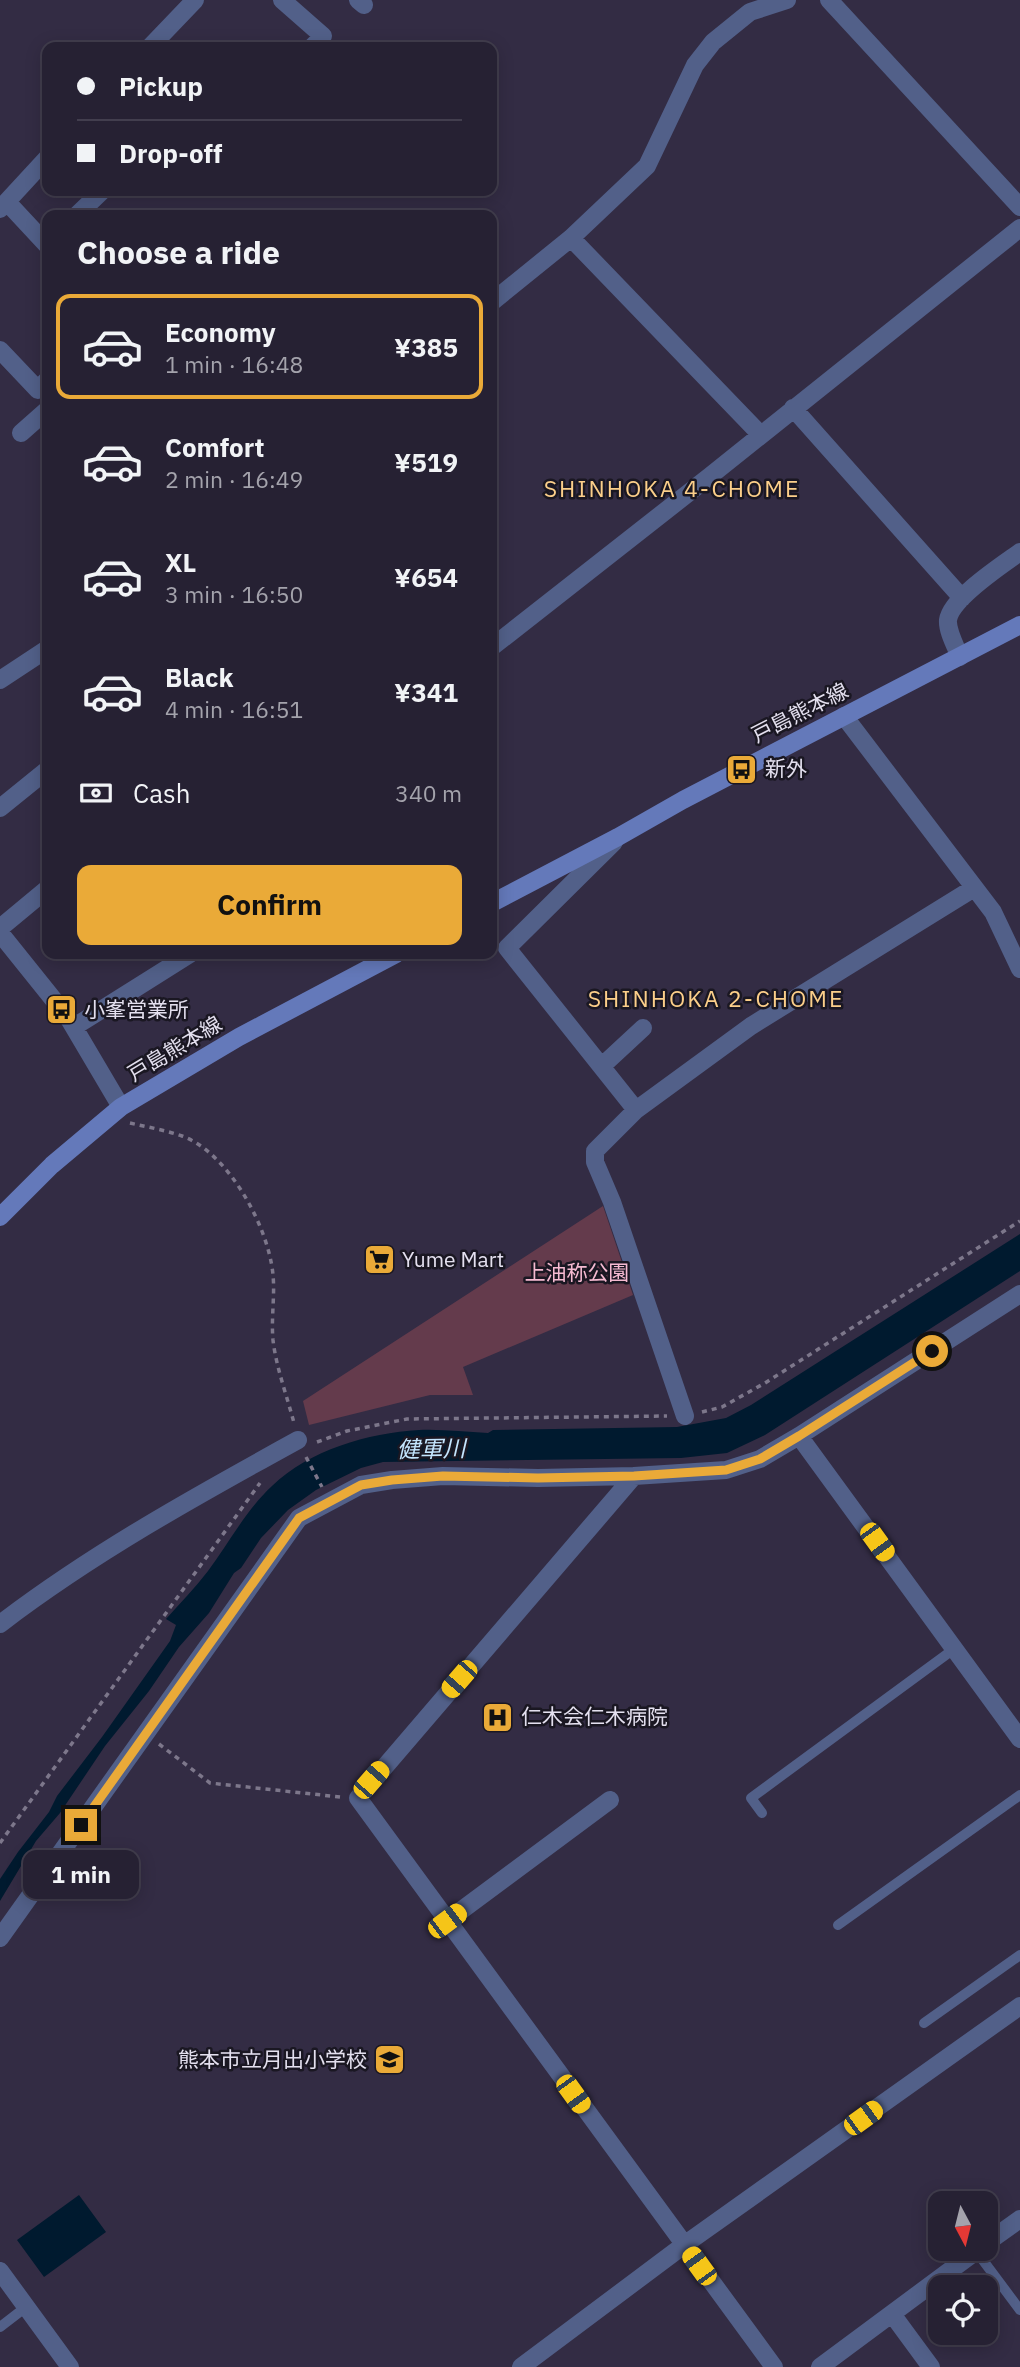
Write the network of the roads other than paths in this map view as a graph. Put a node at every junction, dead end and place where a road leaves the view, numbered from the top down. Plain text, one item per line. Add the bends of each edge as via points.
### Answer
1 (195, 0) edge
2 (282, 0) edge
3 (787, 0) edge
4 (829, 0) edge
5 (746, 6) edge
6 (155, 42) edge
7 (317, 42) edge
8 (42, 163) edge
9 (97, 196) edge
10 (3, 206) edge
11 (1020, 207) edge
12 (83, 210) edge
13 (1020, 228) edge
14 (570, 238) junction
15 (42, 241) edge
16 (497, 298) edge
17 (0, 351) edge
18 (42, 386) edge
19 (793, 408) junction
20 (42, 414) edge
21 (21, 433) dead end
22 (761, 435) junction
23 (1020, 552) edge
24 (962, 598) junction
25 (1020, 625) edge
26 (497, 643) edge
27 (42, 652) edge
28 (960, 657) junction
29 (0, 680) edge
30 (844, 716) junction
31 (42, 774) edge
32 (0, 808) edge
33 (618, 837) junction
34 (974, 888) junction
35 (42, 894) edge
36 (497, 900) edge
37 (1, 934) edge
38 (182, 959) edge
39 (387, 959) edge
40 (1020, 969) edge
41 (74, 1027) junction
42 (643, 1028) dead end
43 (602, 1066) junction
44 (636, 1111) junction
45 (114, 1113) junction
46 (0, 1216) edge
47 (1020, 1294) edge
48 (685, 1416) dead end
49 (799, 1436) junction
50 (300, 1444) road end
51 (634, 1476) junction
52 (0, 1624) edge
53 (954, 1649) junction
54 (1020, 1740) edge
55 (1020, 1795) edge
56 (610, 1800) dead end
57 (762, 1813) dead end
58 (447, 1921) junction
59 (838, 1925) dead end
60 (0, 1938) edge
61 (1020, 1955) edge
62 (1020, 2006) edge
63 (924, 2023) dead end
64 (1020, 2218) edge
65 (998, 2234) edge
66 (684, 2245) junction
67 (963, 2261) edge
68 (988, 2261) edge
69 (0, 2271) edge
70 (26, 2307) junction
71 (1020, 2310) edge
72 (892, 2314) junction
73 (0, 2327) edge
74 (70, 2367) edge
75 (521, 2367) edge
76 (774, 2367) edge
77 (820, 2367) edge
78 (930, 2367) edge

1 - 6 street
2 - 7 street via 323,36
3 - 5 street
4 - 11 street
5 - 14 street via 695,65 648,166
8 - 10 street
9 - 12 street
10 - 15 street
13 - 19 street
14 - 16 street
14 - 22 street
17 - 18 street via 38,390
19 - 22 street
19 - 24 street
20 - 21 street
22 - 26 street
23 - 24 street
24 - 28 street via 948,623
25 - 28 main road, 戸島熊本線
27 - 29 street
28 - 30 main road, 戸島熊本線
30 - 33 main road, 戸島熊本線
30 - 34 street
31 - 32 street
33 - 36 main road, 戸島熊本線
33 - 43 street via 507,948
34 - 40 street via 993,912
34 - 44 street via 751,1026
35 - 37 street
37 - 41 street
38 - 41 street
39 - 45 main road, 戸島熊本線 via 239,1037
41 - 45 street
42 - 43 street
43 - 44 street
44 - 48 street via 595,1151 595,1162
45 - 46 main road, 戸島熊本線
47 - 49 street
49 - 51 street via 760,1459 726,1470
49 - 53 street
50 - 52 street via 190,1499 47,1588
51 - 58 street via 358,1798
51 - 60 street via 392,1480 361,1485 299,1518
53 - 54 street
53 - 57 lane via 751,1798
55 - 59 lane
56 - 58 street
58 - 66 street
61 - 63 lane
62 - 66 street
64 - 65 street
66 - 75 street
66 - 76 street
67 - 72 street
68 - 71 lane
69 - 70 street
70 - 73 lane
70 - 74 street
72 - 77 street
72 - 78 street

